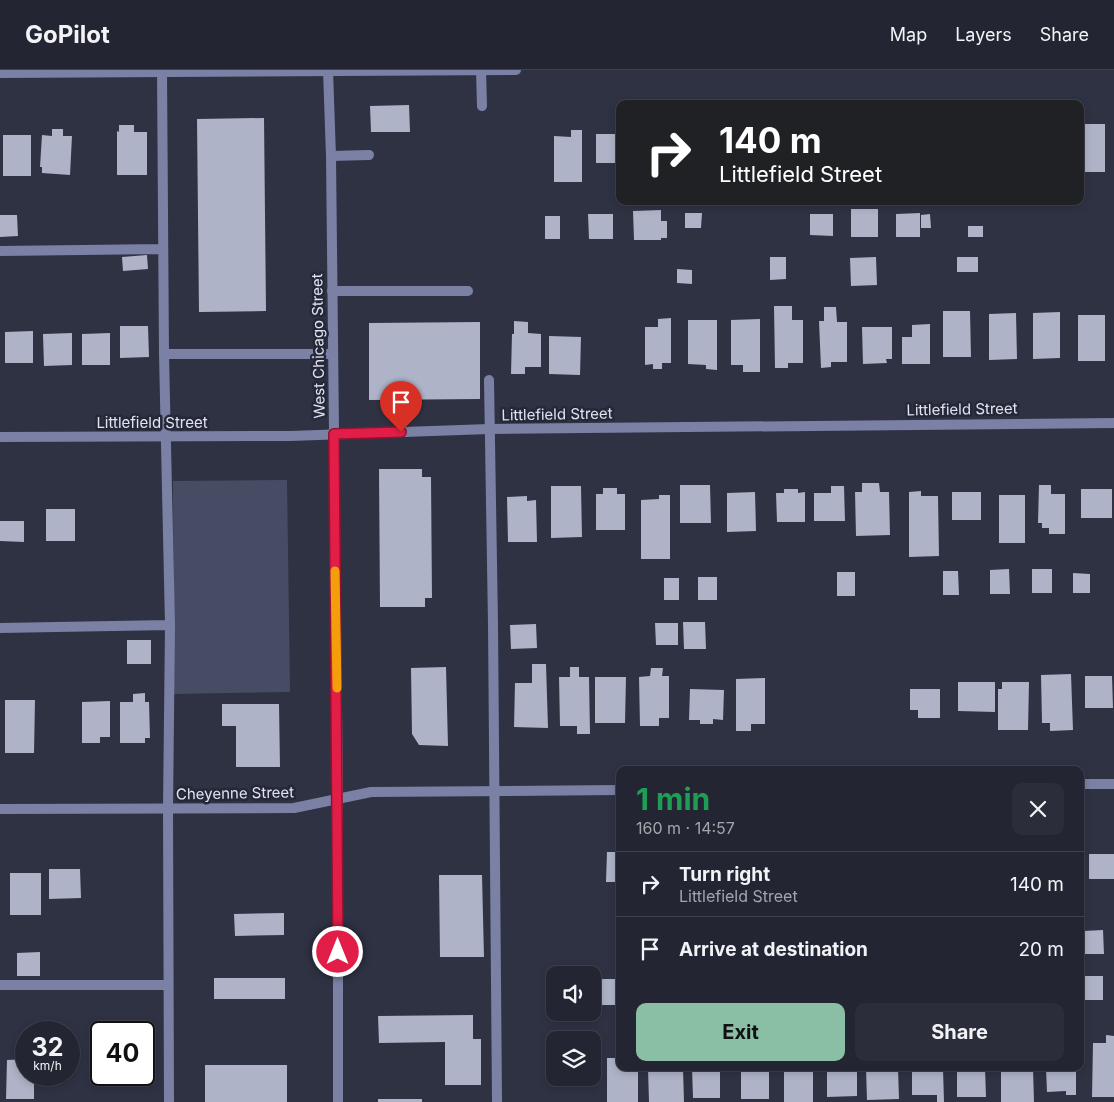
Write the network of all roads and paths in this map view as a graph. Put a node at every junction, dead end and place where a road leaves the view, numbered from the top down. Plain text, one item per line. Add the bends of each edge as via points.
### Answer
1 (398, 70) edge
2 (441, 70) edge
3 (481, 70) edge
4 (516, 70) edge
5 (162, 71) edge
6 (328, 71) edge
7 (0, 73) edge
8 (482, 106) dead end
9 (369, 155) dead end
10 (331, 156) junction
11 (163, 249) junction
12 (0, 251) edge
13 (468, 291) dead end
14 (332, 292) junction
15 (164, 354) junction
16 (333, 354) junction
17 (488, 380) dead end
18 (1114, 423) edge
19 (489, 429) junction
20 (334, 434) junction
21 (166, 436) junction
22 (0, 437) edge
23 (170, 625) junction
24 (0, 628) edge
25 (1084, 784) edge
26 (1114, 784) edge
27 (616, 790) edge
28 (494, 791) junction
29 (338, 799) junction
30 (168, 809) junction
31 (0, 810) edge
32 (0, 985) edge
33 (167, 985) junction
34 (169, 1102) edge
35 (338, 1102) edge
36 (497, 1102) edge

1 - 2 street
1 - 6 street
2 - 3 street
3 - 4 street
3 - 8 street
5 - 6 street
5 - 7 street
5 - 11 street
6 - 10 street, West Chicago Street
9 - 10 street
10 - 14 street, West Chicago Street
11 - 12 street
11 - 15 street
13 - 14 street
14 - 16 street, West Chicago Street
15 - 16 street
15 - 21 street
16 - 20 street, West Chicago Street
17 - 19 street
18 - 19 street, Littlefield Street
19 - 20 street, Littlefield Street
19 - 28 street
20 - 21 street, Littlefield Street
20 - 29 street, West Chicago Street
21 - 22 street, Littlefield Street
21 - 23 street
23 - 24 street
23 - 30 street
25 - 26 street
27 - 28 street, Cheyenne Street
28 - 29 street, Cheyenne Street via 371,792
28 - 36 street
29 - 30 street, Cheyenne Street via 294,808
29 - 35 street, West Chicago Street
30 - 31 street, Cheyenne Street
30 - 33 street
32 - 33 street
33 - 34 street

